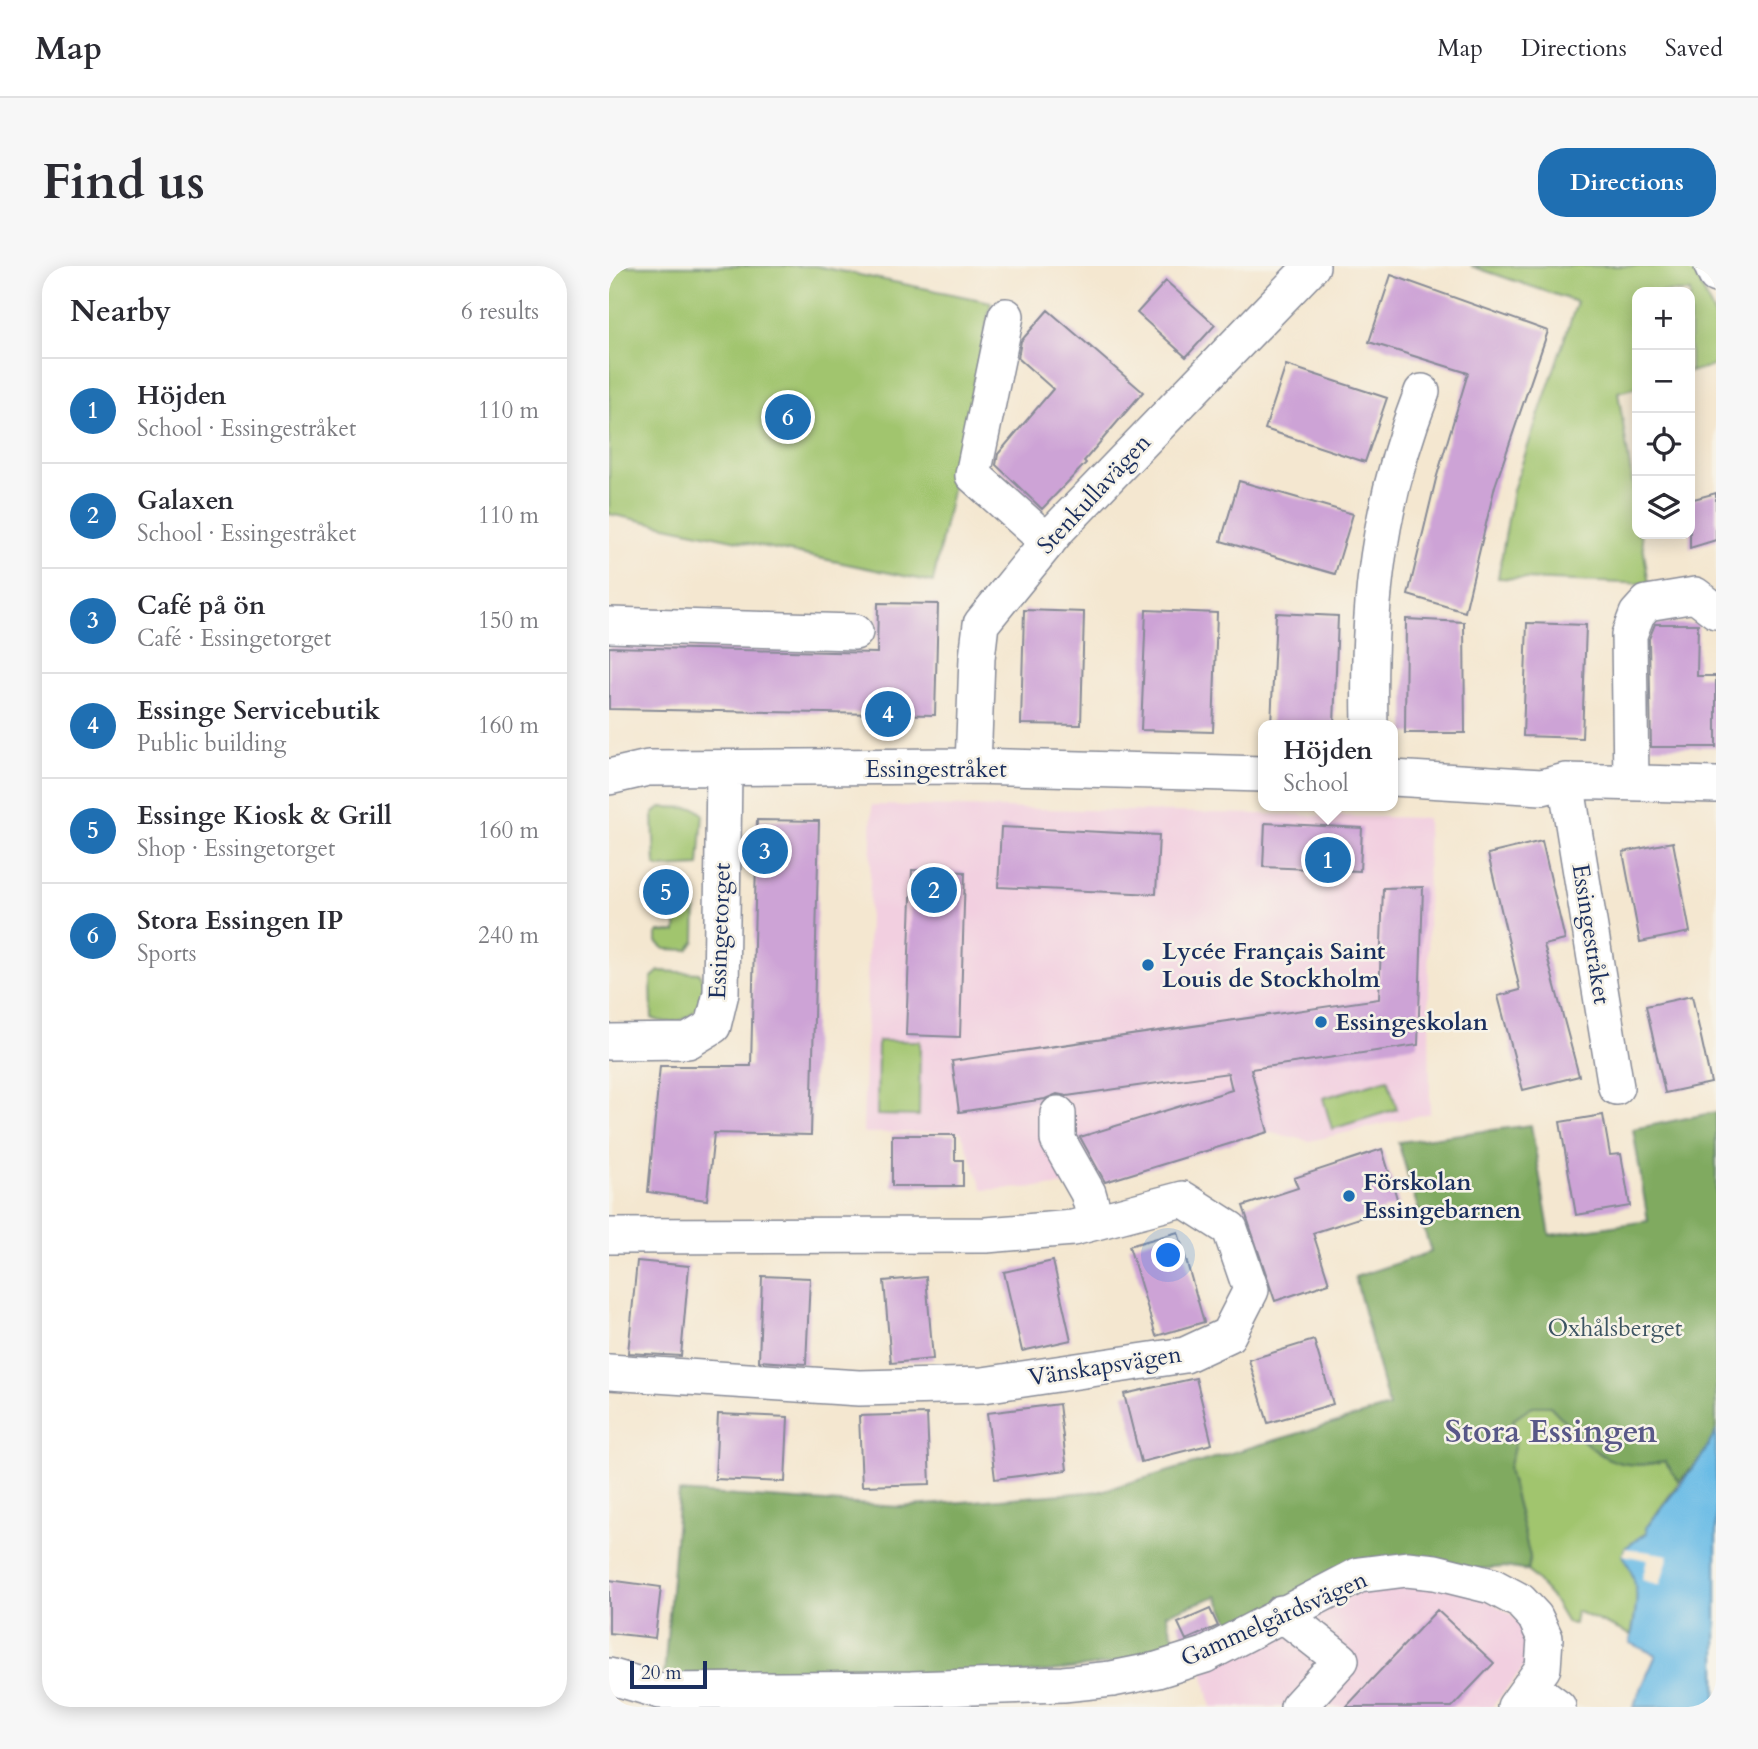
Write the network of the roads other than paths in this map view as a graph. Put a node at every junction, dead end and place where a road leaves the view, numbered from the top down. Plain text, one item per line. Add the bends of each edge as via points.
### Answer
1 (1312, 266) edge
2 (1712, 266) edge
3 (1716, 275) edge
4 (1006, 316) dead end
5 (1422, 392) dead end
6 (1048, 542) junction
7 (1716, 611) edge
8 (609, 625) edge
9 (855, 632) dead end
10 (1370, 720) edge
11 (973, 766) junction
12 (723, 770) junction
13 (1258, 774) edge
14 (609, 777) edge
15 (1398, 778) edge
16 (1631, 780) junction
17 (1566, 781) junction
18 (1716, 785) edge
19 (609, 1042) edge
20 (1616, 1087) dead end
21 (1058, 1114) dead end
22 (1096, 1221) junction
23 (609, 1236) edge
24 (609, 1372) edge
25 (1281, 1613) junction
26 (609, 1676) edge
27 (1522, 1697) edge
28 (911, 1698) edge
29 (658, 1699) edge
30 (799, 1699) edge
31 (1298, 1707) edge
32 (1558, 1707) edge

1 - 6 street, Stenkullavägen
2 - 3 street
4 - 6 street via 973,475
5 - 10 street via 1402,444 1371,591
6 - 11 street, Stenkullavägen via 981,624
7 - 16 street via 1695,594 1647,603 1637,614 1629,635
8 - 9 street
11 - 12 street, Essingestråket
11 - 13 street, Essingestråket
12 - 14 street, Essingestråket via 648,768
12 - 19 street, Essingetorget via 721,993 713,1026 688,1041
15 - 17 street via 1542,787
16 - 17 street
16 - 18 street
17 - 20 street, Essingestråket
21 - 22 street via 1058,1140 1088,1193
22 - 23 street, Vänskapsvägen via 1073,1228 986,1235
22 - 24 street, Vänskapsvägen via 1183,1199 1230,1229 1251,1290 1228,1335 1185,1355 983,1385 859,1388
25 - 27 street, Gammelgårdsvägen via 1359,1575 1407,1569 1492,1586 1520,1601 1541,1628 1546,1654 1543,1668
25 - 28 street, Gammelgårdsvägen via 1206,1655 1157,1670
25 - 31 street via 1341,1660
26 - 29 street, Gammelgårdsvägen
27 - 32 street
28 - 30 street, Gammelgårdsvägen
29 - 30 street, Gammelgårdsvägen

